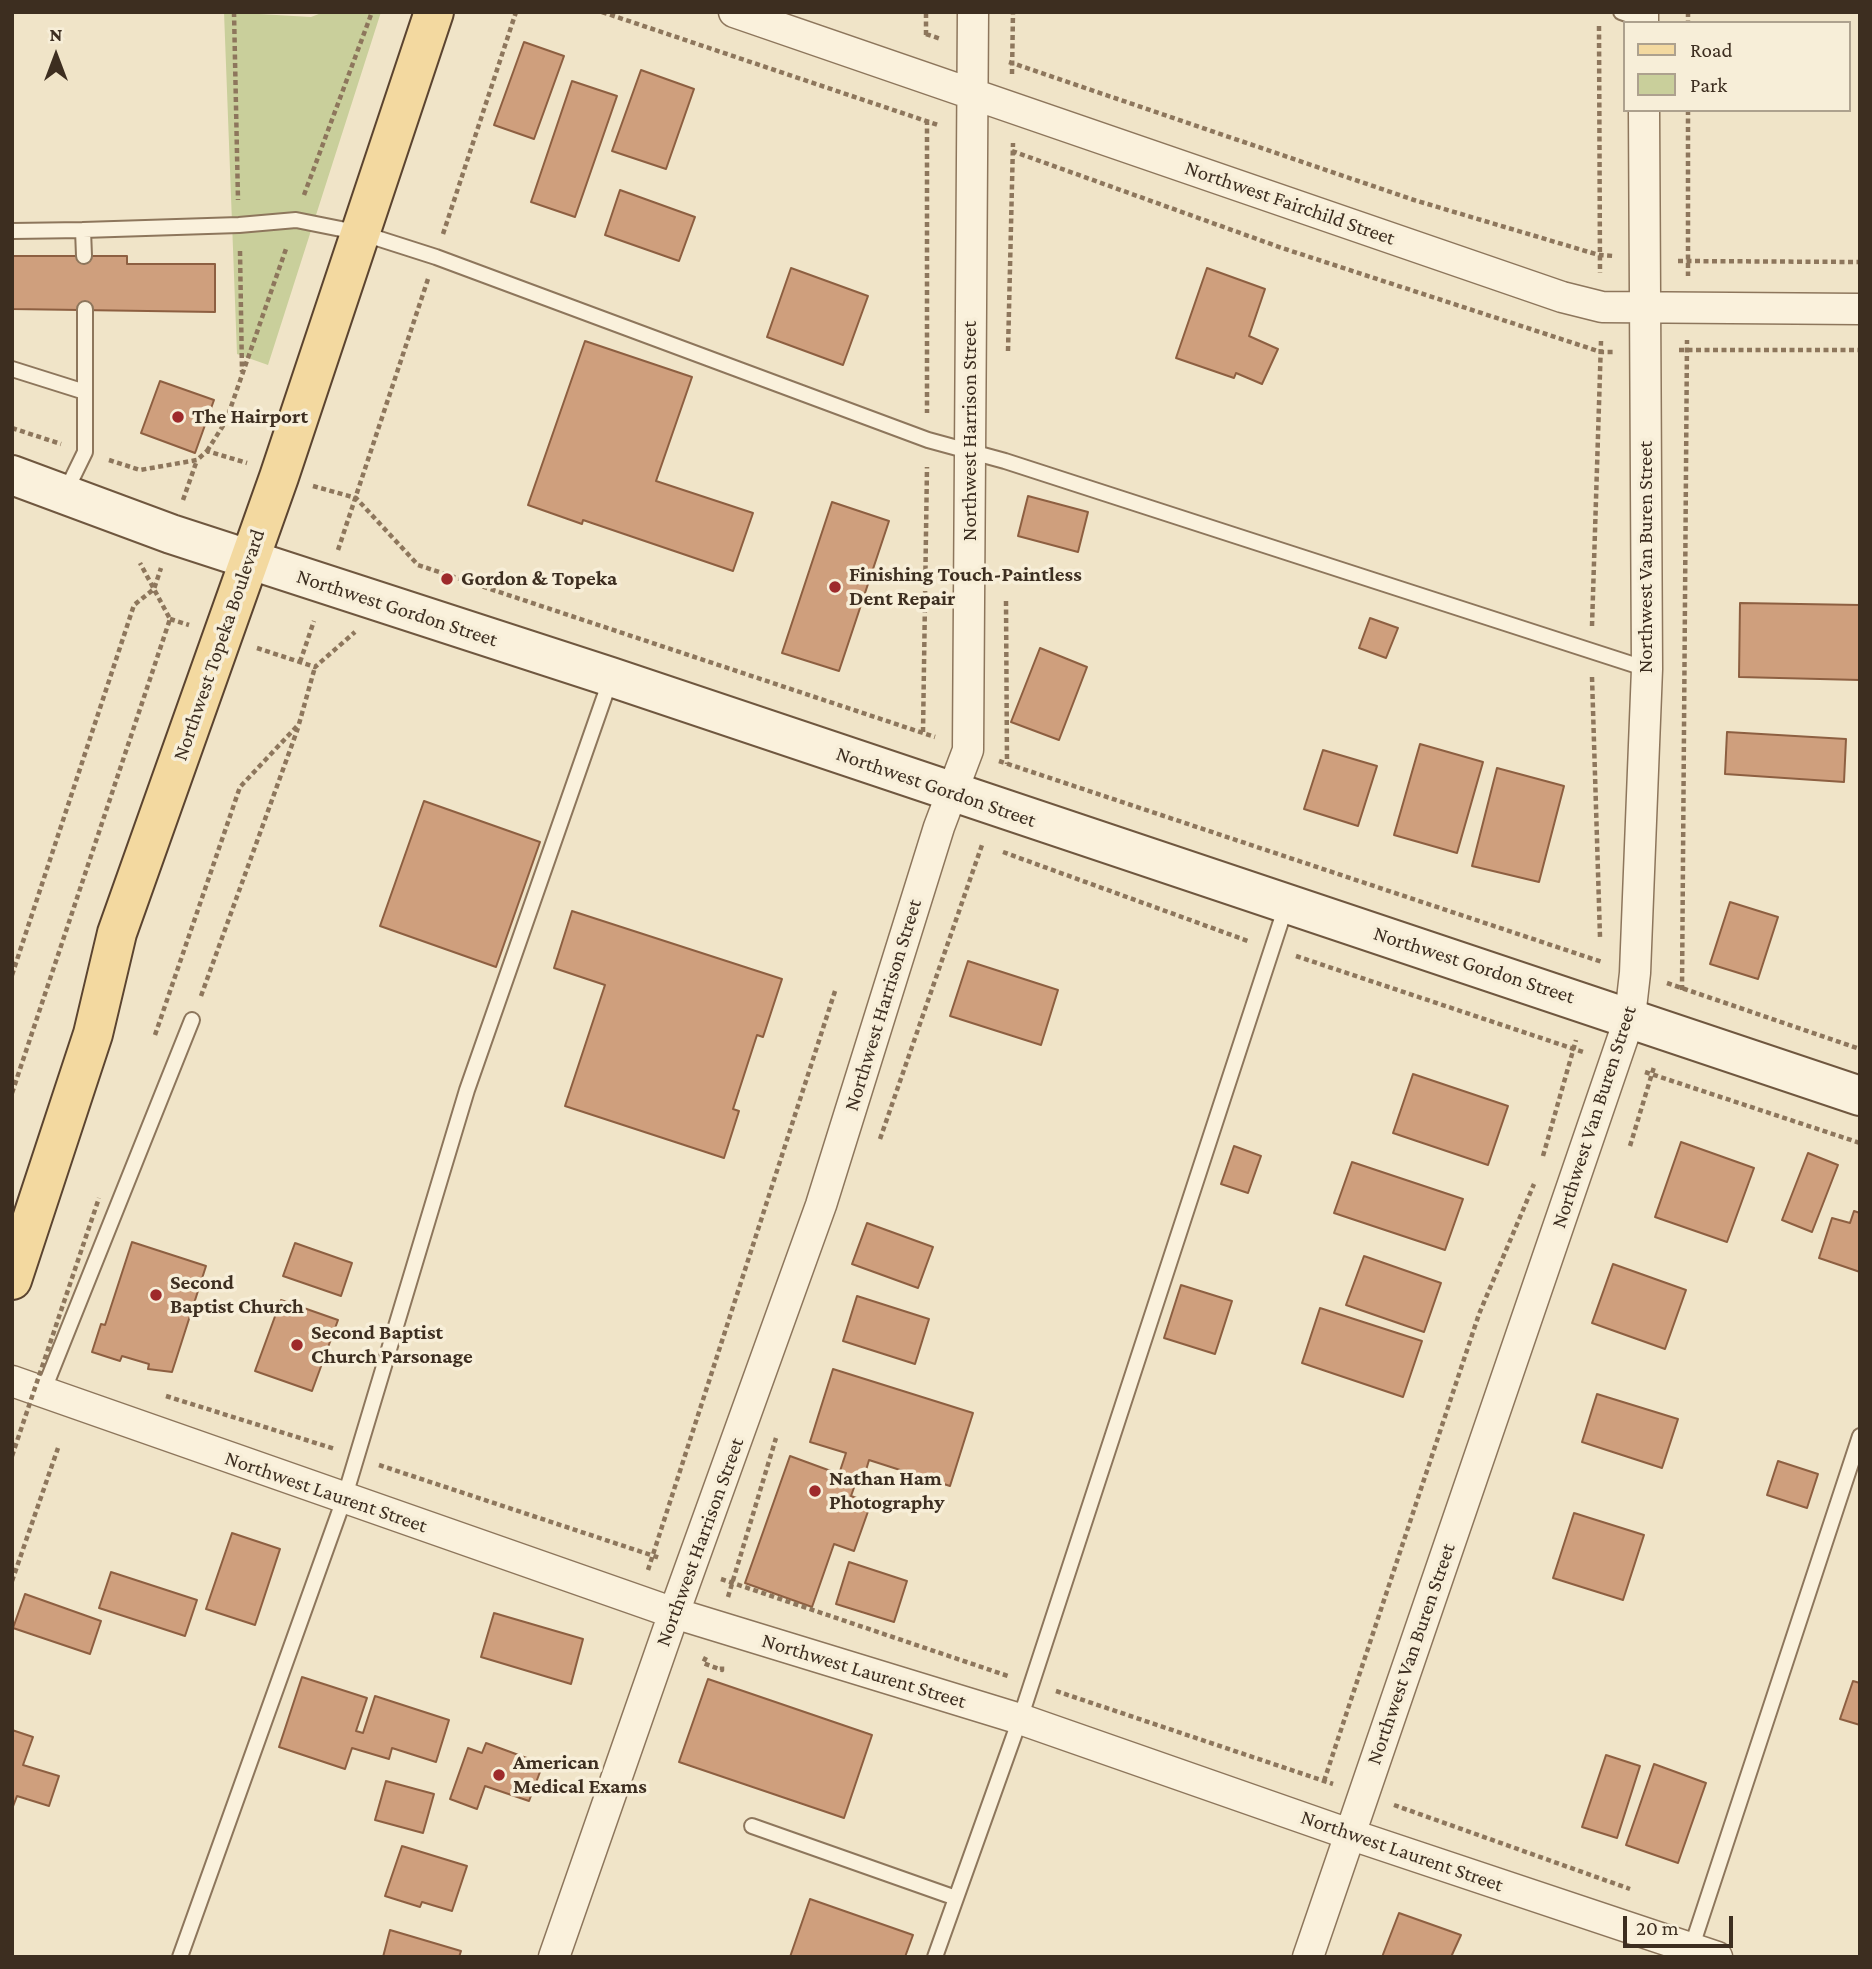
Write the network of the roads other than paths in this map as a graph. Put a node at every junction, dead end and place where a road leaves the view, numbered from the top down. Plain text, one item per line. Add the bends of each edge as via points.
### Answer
1 (434, 12) edge
2 (734, 12) edge
3 (973, 12) edge
4 (972, 94) junction
5 (1644, 112) edge
6 (83, 230) junction
7 (12, 231) edge
8 (361, 233) junction
9 (84, 256) dead end
10 (1644, 308) junction
11 (85, 309) dead end
12 (1860, 309) edge
13 (12, 369) edge
14 (85, 392) junction
15 (970, 453) junction
16 (12, 475) edge
17 (65, 493) junction
18 (248, 559) junction
19 (1647, 669) junction
20 (611, 677) junction
21 (953, 793) junction
22 (1287, 904) junction
23 (1630, 1017) junction
24 (192, 1020) road end
25 (1860, 1096) edge
26 (12, 1280) edge
27 (12, 1381) edge
28 (43, 1392) junction
29 (1860, 1436) edge
30 (345, 1499) junction
31 (674, 1613) junction
32 (1020, 1719) junction
33 (752, 1826) dead end
34 (1349, 1834) junction
35 (956, 1898) junction
36 (1699, 1954) edge
37 (180, 1957) edge
38 (554, 1957) edge
39 (935, 1957) edge
40 (1308, 1957) edge

1 - 8 main road, Northwest Topeka Boulevard
2 - 4 street, Northwest Fairchild Street
3 - 4 street, Northwest Harrison Street
4 - 10 street, Northwest Fairchild Street via 1562,298 1602,307
4 - 15 street, Northwest Harrison Street
5 - 10 street, Northwest Van Buren Street
6 - 7 lane
6 - 8 lane via 296,220
6 - 9 lane
8 - 15 lane
8 - 18 main road, Northwest Topeka Boulevard
10 - 12 street, Northwest Fairchild Street
10 - 19 street, Northwest Van Buren Street
11 - 14 lane
13 - 14 lane
14 - 17 lane via 85,452
15 - 19 lane
15 - 21 street, Northwest Harrison Street via 968,750
16 - 17 main road, Northwest Gordon Street
17 - 18 main road, Northwest Gordon Street
18 - 20 main road, Northwest Gordon Street
18 - 26 main road, Northwest Topeka Boulevard via 117,933 93,1034
19 - 23 street, Northwest Van Buren Street
20 - 21 main road, Northwest Gordon Street
20 - 30 lane via 467,1090
21 - 22 main road, Northwest Gordon Street
21 - 31 street, Northwest Harrison Street via 821,1205
22 - 23 main road, Northwest Gordon Street
22 - 32 lane
23 - 25 main road, Northwest Gordon Street
23 - 34 street, Northwest Van Buren Street
24 - 28 lane
27 - 28 street, Northwest Laurent Street
28 - 30 street, Northwest Laurent Street
29 - 36 lane
30 - 31 street, Northwest Laurent Street
30 - 37 lane
31 - 32 street, Northwest Laurent Street
31 - 38 street, Northwest Harrison Street
32 - 34 street, Northwest Laurent Street
32 - 35 lane
33 - 35 lane
34 - 36 street, Northwest Laurent Street
34 - 40 street, Northwest Van Buren Street
35 - 39 lane

